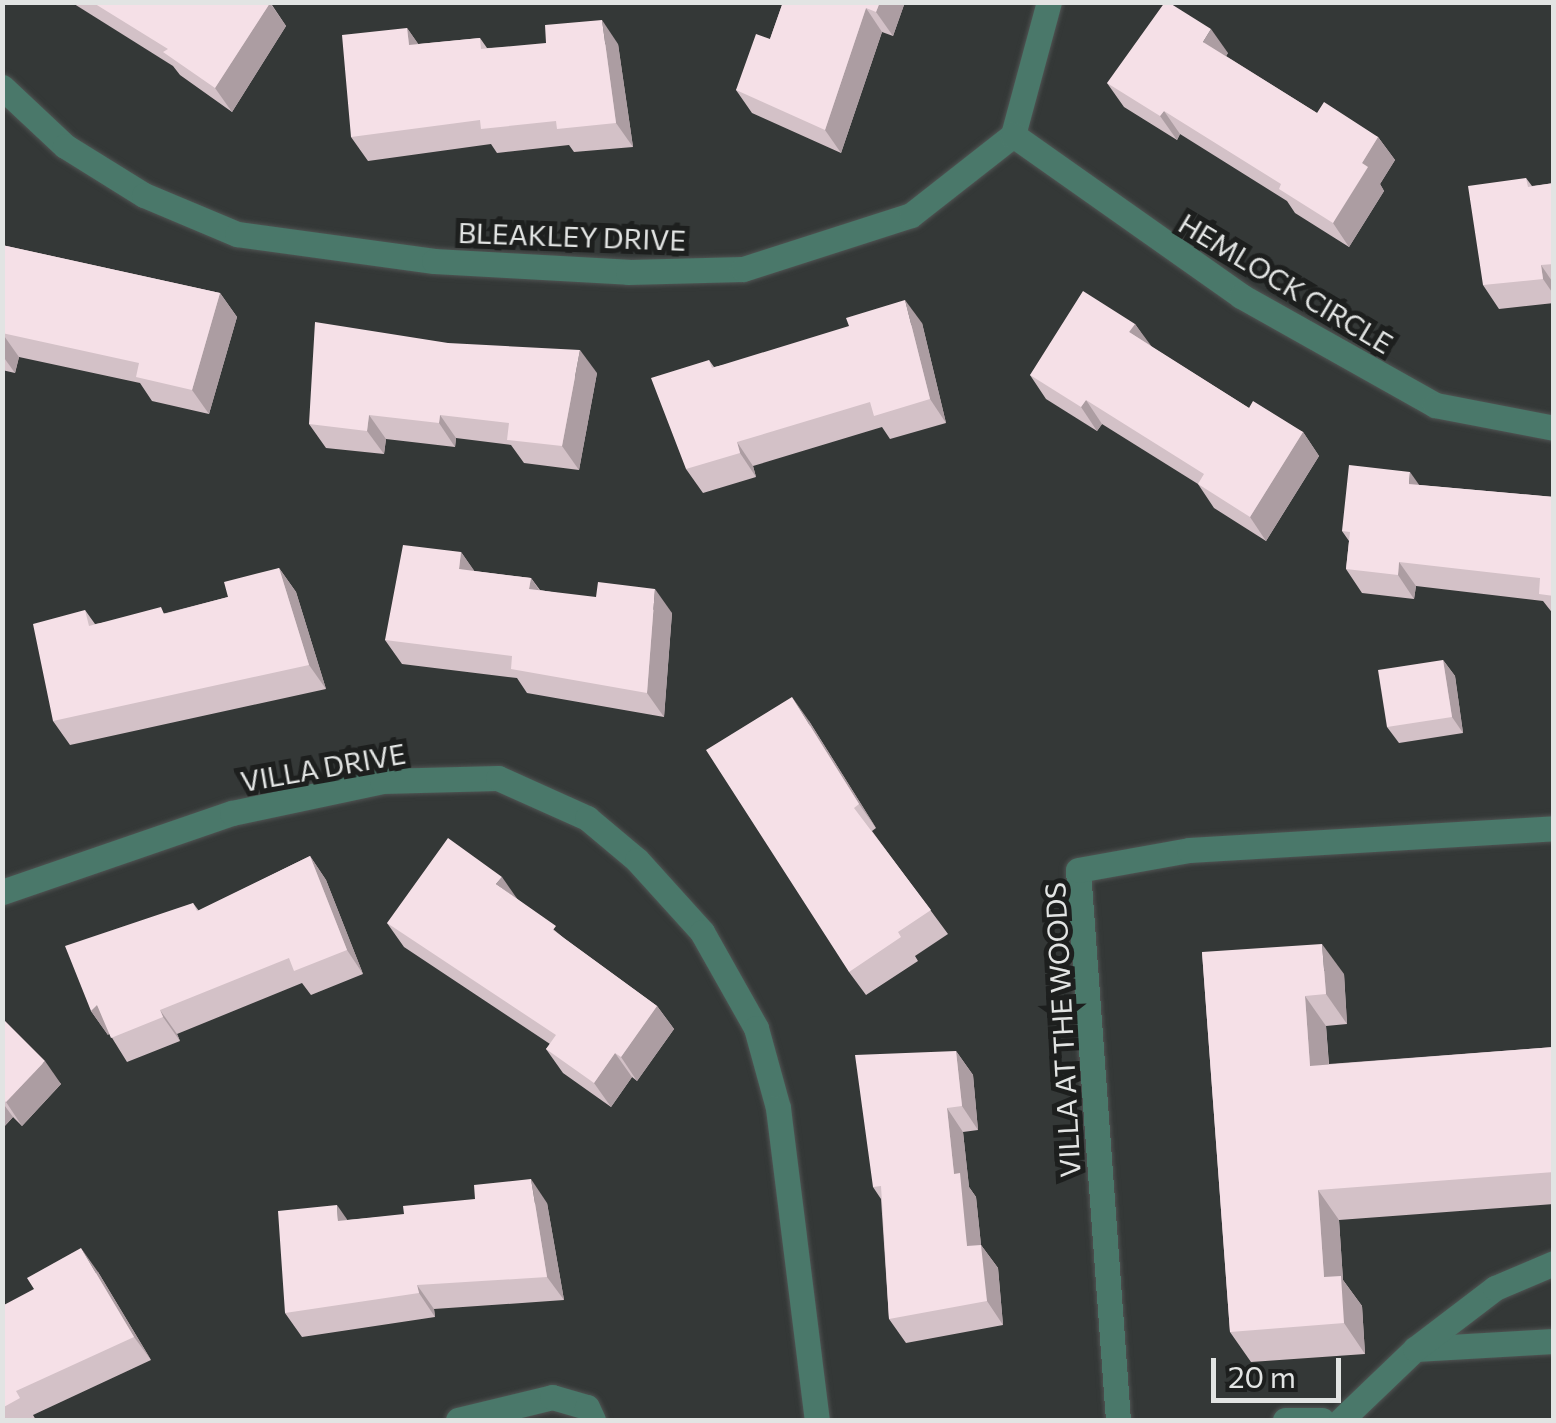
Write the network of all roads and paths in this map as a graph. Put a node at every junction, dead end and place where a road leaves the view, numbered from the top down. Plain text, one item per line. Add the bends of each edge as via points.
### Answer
1 (1049, 2) edge
2 (2, 88) edge
3 (1012, 134) junction
4 (1554, 428) edge
5 (1554, 828) edge
6 (2, 892) edge
7 (1554, 1263) edge
8 (1554, 1341) edge
9 (1414, 1349) junction
10 (458, 1420) edge
11 (593, 1420) edge
12 (817, 1420) edge
13 (1118, 1420) edge
14 (1286, 1420) edge
15 (1322, 1420) edge
16 (1340, 1420) edge

1 - 3 street
2 - 3 street, BLEAKLEY DRIVE via 64,146 144,194 237,234 434,261 628,272 744,269 911,215
3 - 4 street, HEMLOCK CIRCLE via 1241,296 1435,406
5 - 13 street, VILLA AT THE WOODS via 1190,850 1078,870
6 - 12 street, VILLA DRIVE via 232,813 382,781 498,778 587,818 637,860 702,932 756,1028 778,1108
7 - 9 street via 1495,1288
8 - 9 street
9 - 16 street
10 - 11 street via 552,1397 587,1407
14 - 15 street

